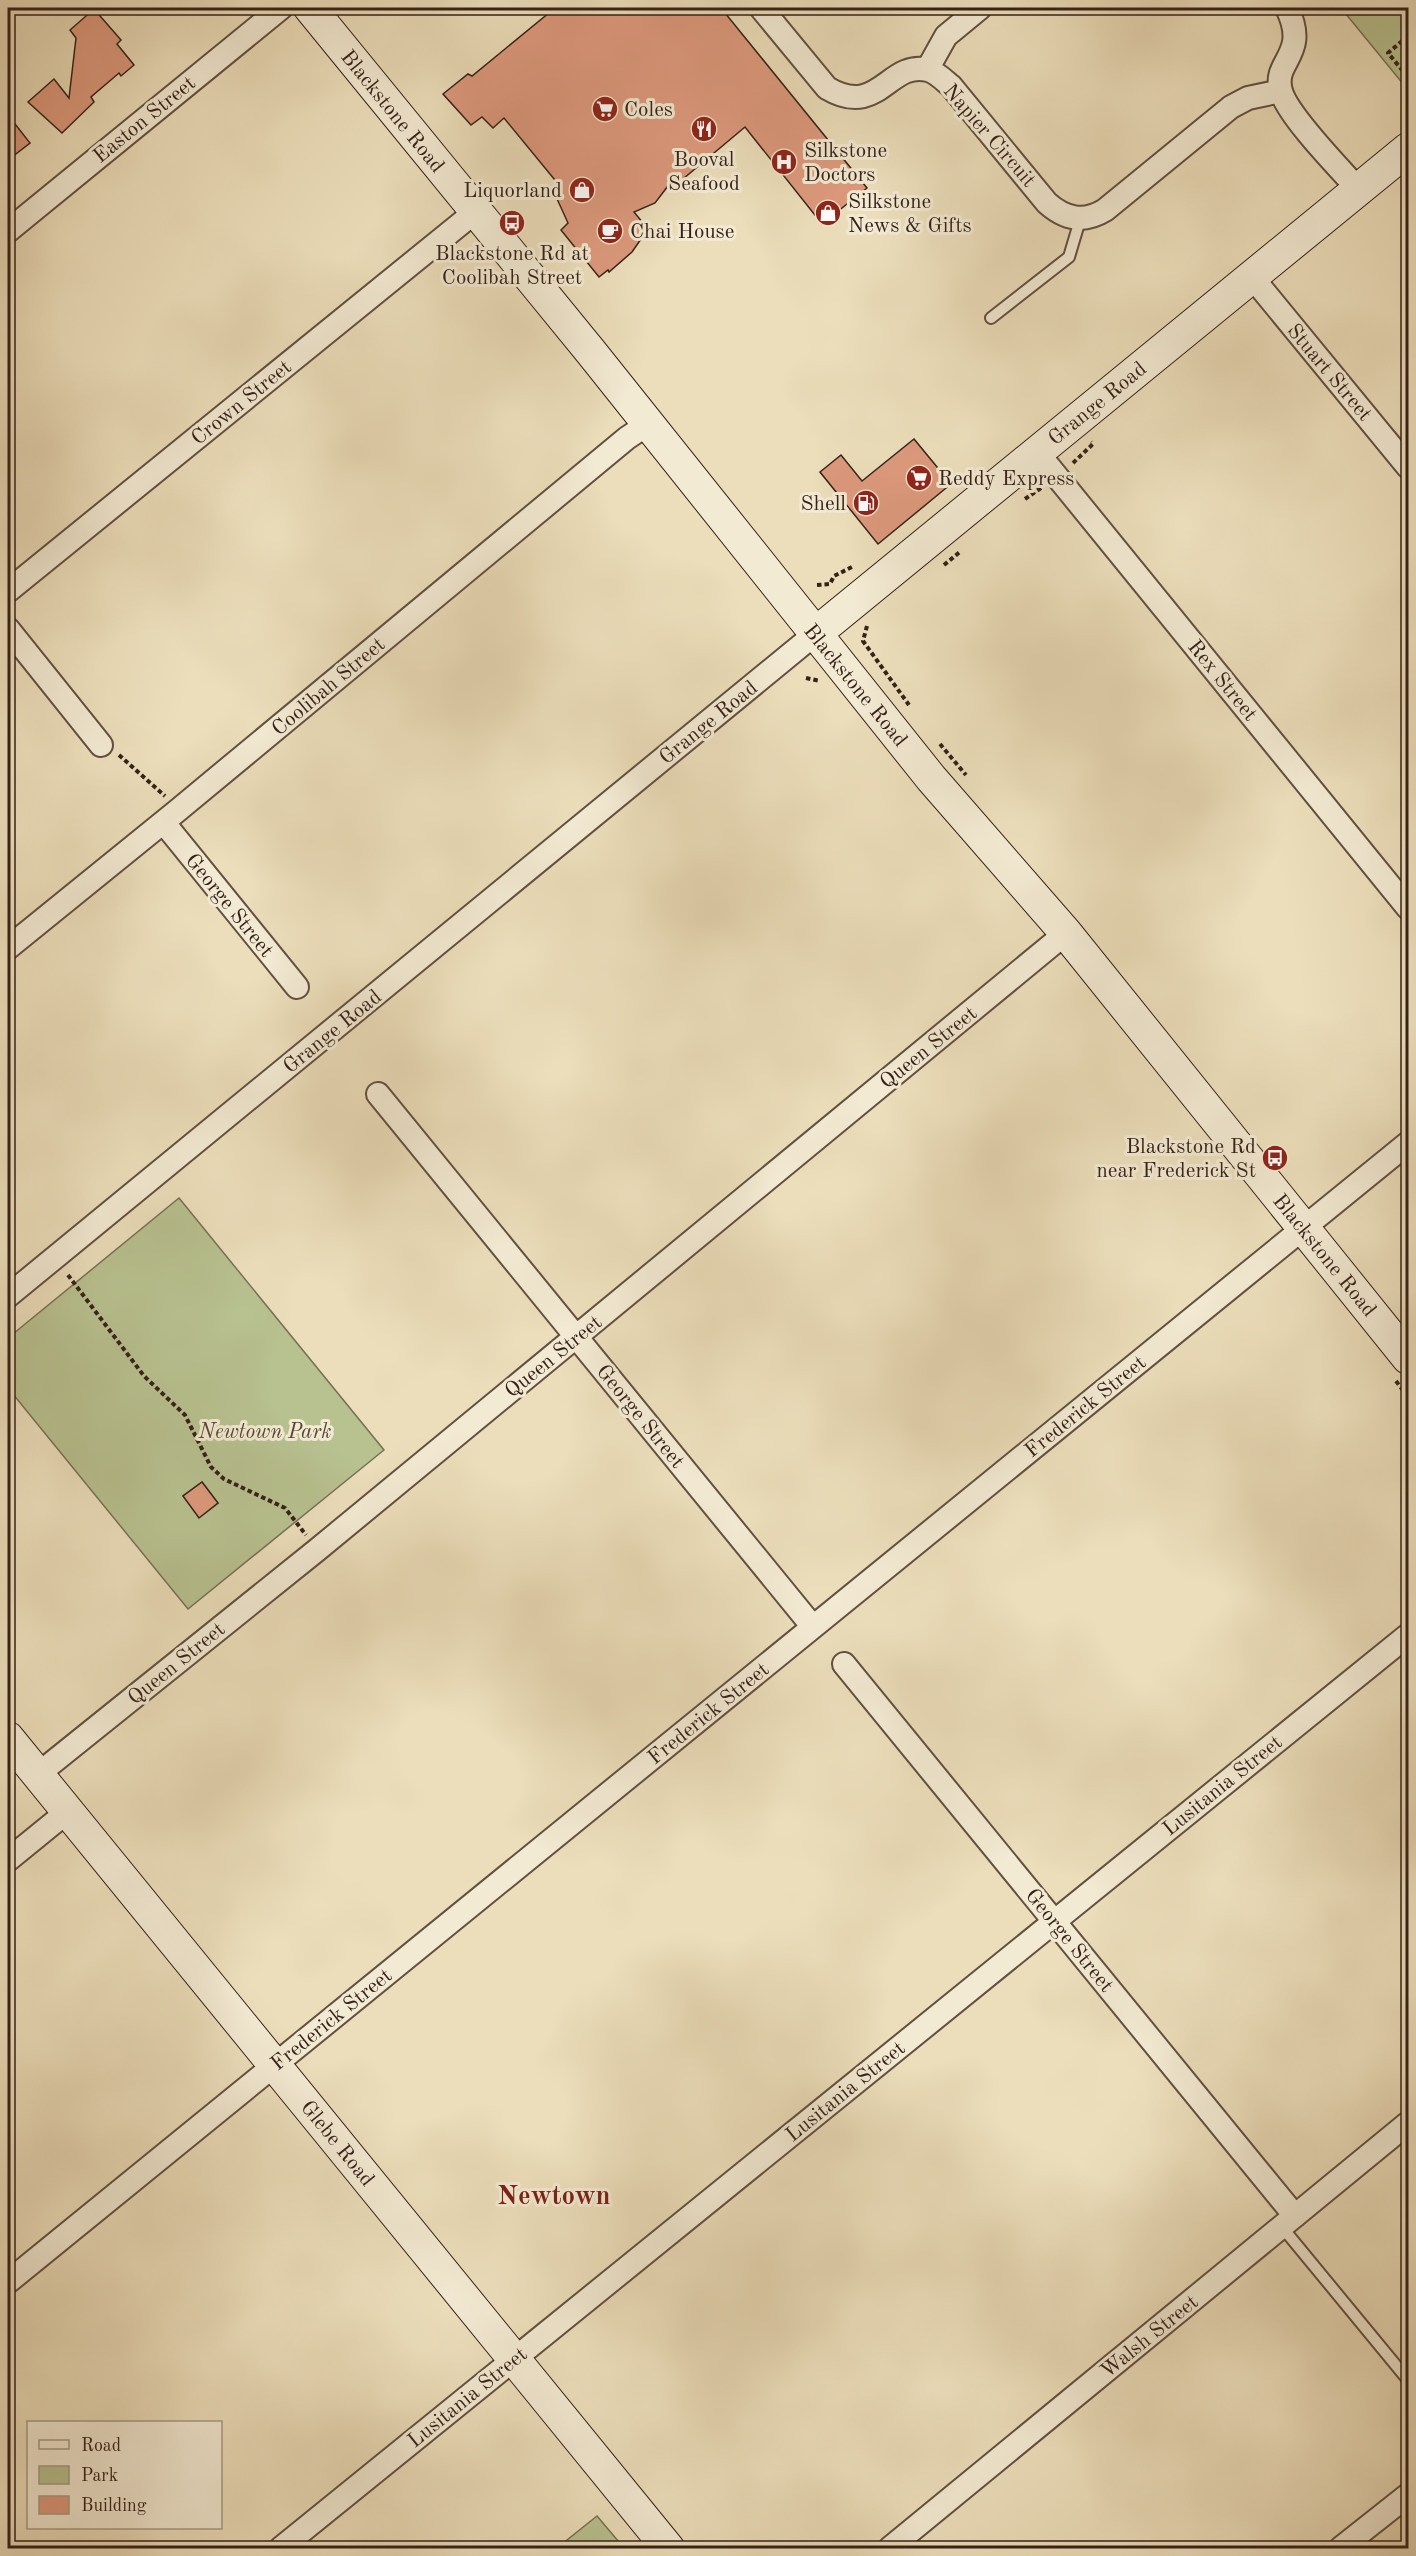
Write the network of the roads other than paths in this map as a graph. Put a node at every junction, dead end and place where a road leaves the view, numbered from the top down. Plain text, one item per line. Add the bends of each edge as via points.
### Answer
1 (281, 8) edge
2 (310, 8) edge
3 (761, 8) edge
4 (980, 8) edge
5 (1287, 8) edge
6 (927, 70) junction
7 (1281, 91) junction
8 (1408, 149) edge
9 (1359, 190) junction
10 (474, 212) junction
11 (1080, 219) junction
12 (8, 231) edge
13 (1252, 277) junction
14 (991, 318) dead end
15 (648, 424) junction
16 (1037, 452) junction
17 (1408, 467) edge
18 (8, 591) edge
19 (8, 629) edge
20 (815, 634) junction
21 (101, 745) road end
22 (170, 817) junction
23 (1408, 908) edge
24 (1066, 933) junction
25 (8, 948) edge
26 (297, 987) dead end
27 (378, 1094) dead end
28 (1408, 1143) edge
29 (1303, 1228) junction
30 (8, 1296) edge
31 (576, 1337) junction
32 (1408, 1358) edge
33 (813, 1627) junction
34 (1408, 1635) edge
35 (844, 1664) dead end
36 (8, 1738) edge
37 (37, 1774) junction
38 (67, 1812) junction
39 (8, 1860) edge
40 (1054, 1921) junction
41 (275, 2065) junction
42 (1408, 2124) edge
43 (1289, 2221) junction
44 (8, 2282) edge
45 (514, 2359) junction
46 (1408, 2380) edge
47 (1408, 2495) edge
48 (281, 2548) edge
49 (668, 2548) edge
50 (890, 2548) edge
51 (1341, 2548) edge

1 - 12 street, Easton Street
2 - 10 main road, Blackstone Road
3 - 6 street, Napier Circuit via 827,88 837,94 862,98 896,76
4 - 6 street via 946,36
5 - 7 street via 1296,36 1281,75
6 - 11 street, Napier Circuit via 951,86 1047,203 1060,213
7 - 9 street via 1294,114
7 - 11 street via 1248,98 1231,107 1105,210
8 - 9 main road, Grange Road
9 - 13 main road, Grange Road
10 - 15 main road, Blackstone Road
10 - 18 street, Crown Street
11 - 14 lane via 1069,257
13 - 16 main road, Grange Road
13 - 17 street, Stuart Street
15 - 20 main road, Blackstone Road
15 - 22 street, Coolibah Street
16 - 20 main road, Grange Road
16 - 23 street, Rex Street
19 - 21 street
20 - 24 main road, Blackstone Road via 931,778
20 - 30 street, Grange Road
22 - 25 street, Coolibah Street
22 - 26 street, George Street
24 - 29 main road, Blackstone Road
24 - 31 street, Queen Street
27 - 31 street, George Street
28 - 29 street, Frederick Street
29 - 32 main road, Blackstone Road
29 - 33 street, Frederick Street
31 - 33 street, George Street
31 - 37 street, Queen Street
33 - 41 street, Frederick Street
34 - 40 street, Lusitania Street
35 - 40 street, George Street
36 - 37 main road, Glebe Road
37 - 38 main road, Glebe Road
38 - 39 street
38 - 41 main road, Glebe Road
40 - 43 street, George Street
40 - 45 street, Lusitania Street
41 - 44 street, Frederick Street
41 - 45 main road, Glebe Road
42 - 43 street, Walsh Street
43 - 46 lane
43 - 50 street, Walsh Street
45 - 48 street, Lusitania Street
45 - 49 main road, Glebe Road
47 - 51 street

